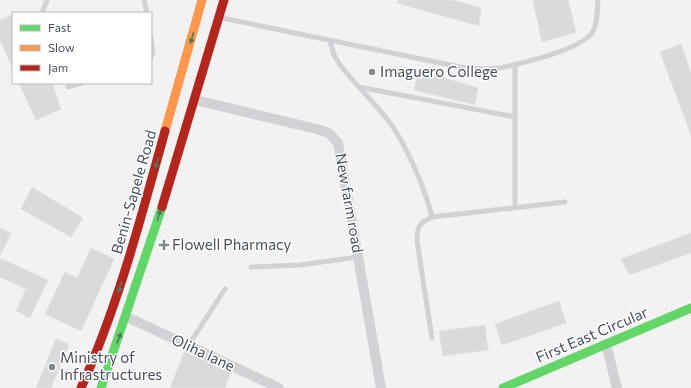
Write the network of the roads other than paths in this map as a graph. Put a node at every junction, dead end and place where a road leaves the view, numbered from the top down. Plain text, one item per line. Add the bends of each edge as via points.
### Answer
1 (47, 0) edge
2 (144, 0) edge
3 (202, 0) edge
4 (224, 0) edge
5 (598, 0) edge
6 (42, 12) edge
7 (147, 12) edge
8 (219, 17) junction
9 (330, 41) junction
10 (515, 64) junction
11 (78, 84) edge
12 (68, 87) dead end
13 (360, 87) junction
14 (195, 100) junction
15 (515, 117) junction
16 (565, 202) dead end
17 (515, 207) junction
18 (432, 217) junction
19 (358, 257) junction
20 (251, 267) dead end
21 (226, 289) dead end
22 (691, 308) edge
23 (127, 317) junction
24 (432, 338) dead end
25 (606, 344) junction
26 (188, 346) junction
27 (81, 388) edge
28 (101, 388) edge
29 (279, 388) edge
30 (381, 388) edge
31 (503, 388) edge
32 (617, 388) edge

1 - 6 lane
2 - 7 lane
3 -> 27 main road, Benin-Sapele Road via 132,250 101,344
4 - 8 main road, Benin-Sapele Road
5 - 10 lane via 595,26 586,38 571,48
8 - 9 lane
8 - 14 main road, Benin-Sapele Road
9 - 10 lane via 465,68 485,69
9 - 13 lane via 334,55
10 - 15 lane
11 - 12 lane
13 - 15 lane
13 - 18 lane via 388,119 399,137 428,200
14 - 19 street, New farm road via 329,133 338,143
23 -> 14 main road, Benin-Sapele Road
15 - 17 lane
16 - 17 lane
17 - 18 lane
18 - 24 lane via 420,222 417,228
19 - 20 lane via 300,265
19 - 30 street, New farm road
21 - 26 lane
22 - 25 main road, First East Circular
23 - 26 street, Oliha lane
28 -> 23 main road, Benin-Sapele Road
25 - 31 main road, First East Circular
25 - 32 street
26 - 29 street, Oliha lane

